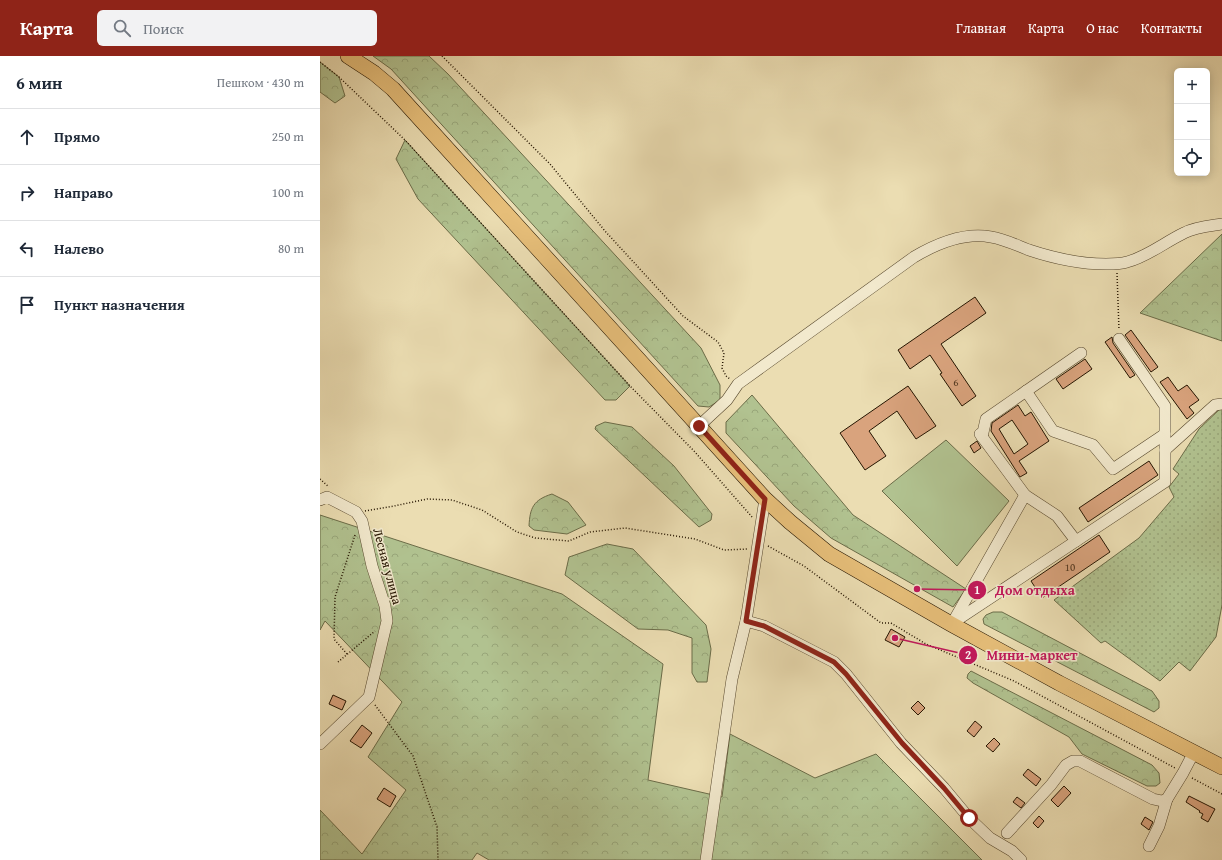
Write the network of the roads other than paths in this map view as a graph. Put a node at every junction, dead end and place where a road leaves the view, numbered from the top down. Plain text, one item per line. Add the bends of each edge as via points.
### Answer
1 (348, 56) edge
2 (1222, 224) edge
3 (1119, 340) road end
4 (1081, 353) dead end
5 (1026, 391) junction
6 (1222, 404) edge
7 (699, 426) junction
8 (1165, 434) junction
9 (1165, 450) junction
10 (325, 495) edge
11 (1025, 496) junction
12 (765, 499) junction
13 (1076, 541) junction
14 (746, 621) junction
15 (951, 624) junction
16 (320, 744) edge
17 (1194, 752) junction
18 (1222, 767) edge
19 (1167, 799) junction
20 (1007, 833) dead end
21 (1149, 846) dead end
22 (706, 860) edge
23 (1021, 860) edge

1 - 7 main road via 393,89
2 - 7 street via 1185,232 1143,256 1116,263 1085,263 1057,258 991,236 968,236 928,248 738,384 727,400
3 - 8 street via 1165,406
4 - 5 street
5 - 8 street via 1053,431 1093,445 1113,469
5 - 11 street via 986,419 981,436
6 - 9 street via 1215,405
7 - 12 main road
8 - 9 street
9 - 13 street via 1165,482
10 - 16 street, Лесная улица via 359,516 387,621 369,696
11 - 13 street via 1057,516
11 - 15 street
12 - 14 street
12 - 15 main road via 829,554
13 - 15 street
14 - 22 street via 732,679
14 - 23 street via 764,626 834,662 969,818 990,838
15 - 17 main road
17 - 18 main road
17 - 19 street
19 - 20 street via 1153,799 1080,761 1073,761 1066,765
19 - 21 street via 1159,826

